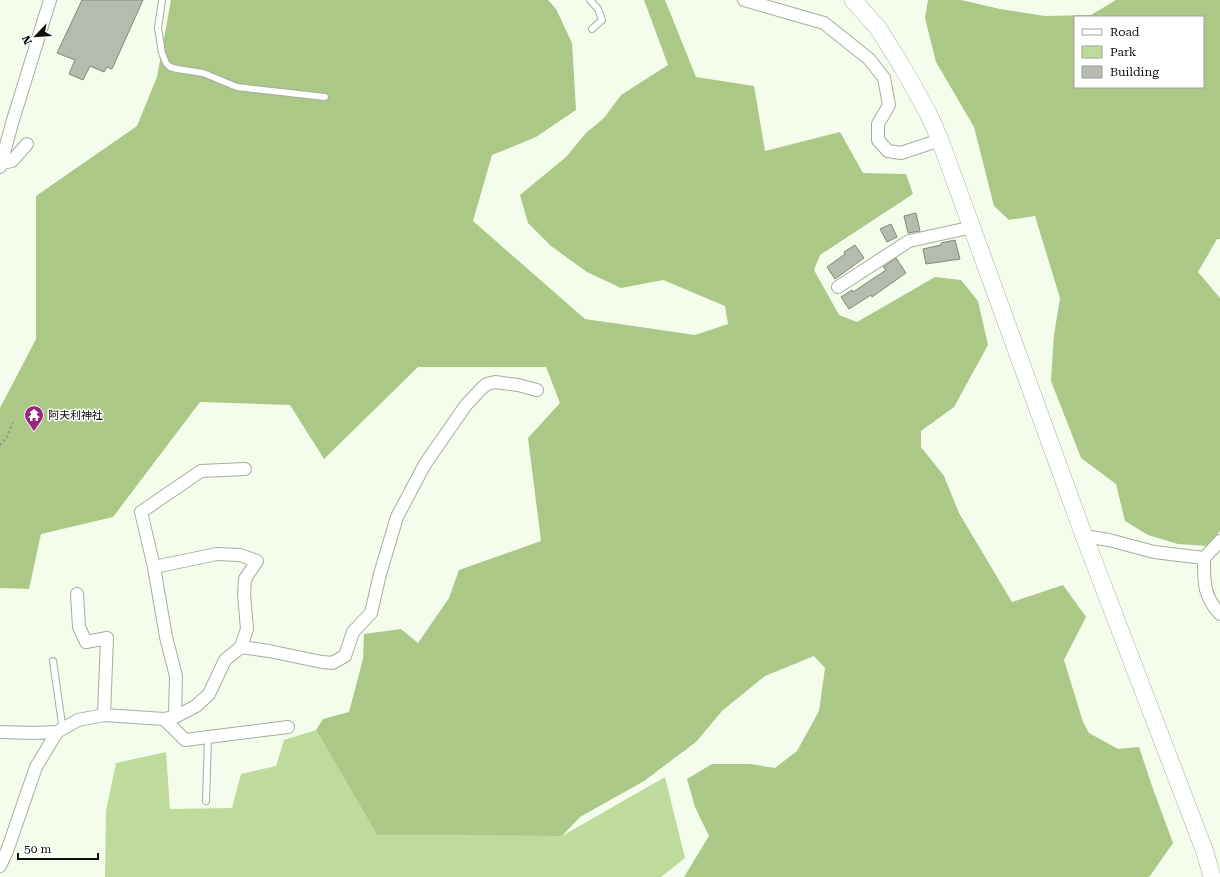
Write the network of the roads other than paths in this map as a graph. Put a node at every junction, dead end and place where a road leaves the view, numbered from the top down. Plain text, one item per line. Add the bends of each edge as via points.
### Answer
1 (48, 0) edge
2 (162, 0) edge
3 (590, 0) edge
4 (744, 0) edge
5 (853, 0) edge
6 (592, 29) dead end
7 (325, 97) dead end
8 (940, 140) junction
9 (27, 144) dead end
10 (1, 165) edge
11 (973, 227) junction
12 (838, 287) dead end
13 (537, 390) dead end
14 (245, 469) dead end
15 (1084, 536) junction
16 (1220, 541) edge
17 (1204, 558) junction
18 (154, 567) junction
19 (77, 594) dead end
20 (1220, 614) edge
21 (241, 647) junction
22 (53, 660) dead end
23 (104, 715) junction
24 (169, 718) junction
25 (288, 727) dead end
26 (0, 732) edge
27 (57, 732) junction
28 (208, 737) junction
29 (206, 801) dead end
30 (0, 866) edge
31 (1212, 877) edge

1 - 10 street
2 - 7 lane via 158,28 162,53 170,67 203,73 237,87
3 - 6 lane via 598,9 602,20
4 - 8 street via 824,22 869,59 884,78 889,105 878,124 878,140 888,151 901,153
5 - 8 street via 878,28 903,68 928,112
8 - 11 street
9 - 10 street via 12,161
11 - 12 street via 909,241
11 - 15 street
13 - 21 street via 495,382 487,384 466,405 425,464 397,517 371,613 353,632 345,656 332,663
14 - 18 street via 201,471 141,512
15 - 17 street via 1154,552
15 - 31 street
16 - 17 street
17 - 20 street via 1206,591 1209,600
18 - 21 street via 217,554 240,555 257,561 245,579 247,629
18 - 24 street via 166,637 176,676
19 - 23 street via 79,627 86,642 107,638
21 - 24 street via 225,660 209,694 196,706
22 - 27 lane via 62,724
23 - 24 street
23 - 27 street via 78,720
24 - 28 street via 185,740
25 - 28 street
26 - 27 street
27 - 30 street via 36,767
28 - 29 lane

